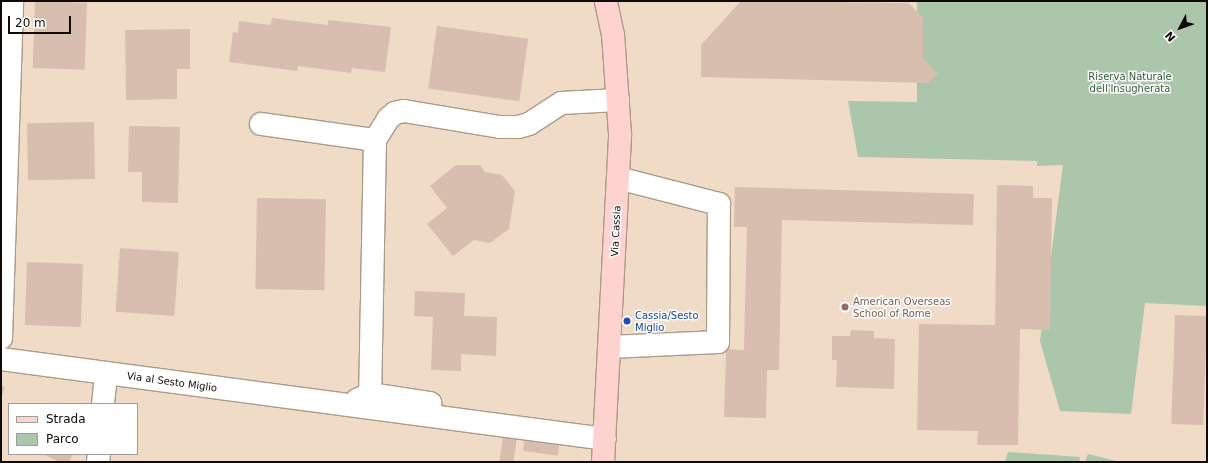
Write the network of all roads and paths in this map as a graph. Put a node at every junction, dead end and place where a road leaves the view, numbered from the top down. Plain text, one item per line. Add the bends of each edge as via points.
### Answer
1 (12, 1) edge
2 (606, 1) edge
3 (618, 100) junction
4 (261, 124) dead end
5 (375, 140) junction
6 (618, 178) junction
7 (1, 338) edge
8 (610, 347) junction
9 (1, 359) edge
10 (106, 373) junction
11 (370, 394) junction
12 (103, 403) edge
13 (343, 406) junction
14 (506, 428) junction
15 (605, 440) junction
16 (603, 462) edge

1 - 7 street
2 - 3 main road, Via Cassia via 613,35
3 - 5 street via 562,103 529,124 518,127 500,127 404,111 389,118
3 - 6 main road, Via Cassia
4 - 5 street
5 - 11 street
6 - 8 main road, Via Cassia
6 - 8 street via 719,204 718,342
8 - 15 main road, Via Cassia
9 - 10 street, Via al Sesto Miglio
10 - 12 street
10 - 13 street, Via al Sesto Miglio
11 - 13 street
11 - 14 street, Via al Sesto Miglio via 470,409
13 - 14 street, Via al Sesto Miglio
14 - 15 street, Via al Sesto Miglio
15 - 16 main road, Via Cassia

